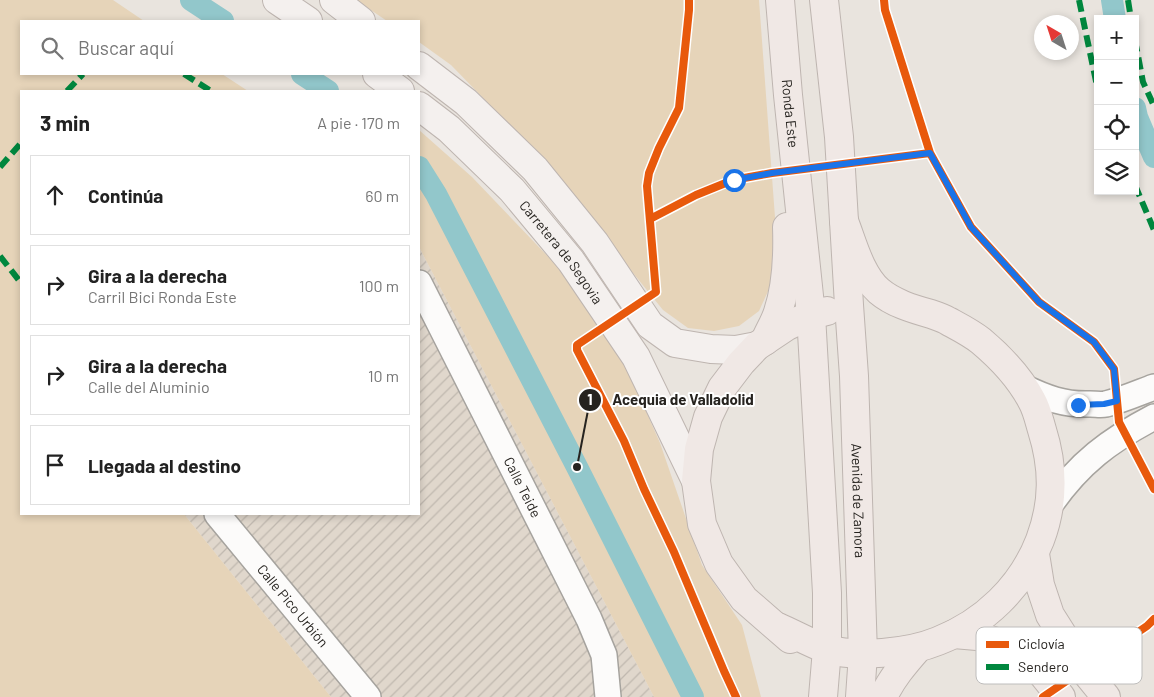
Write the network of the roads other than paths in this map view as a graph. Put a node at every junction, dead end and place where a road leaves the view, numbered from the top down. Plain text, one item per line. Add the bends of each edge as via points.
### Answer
1 (277, 0) edge
2 (334, 0) edge
3 (780, 0) edge
4 (824, 0) edge
5 (307, 20) edge
6 (360, 20) edge
7 (420, 67) edge
8 (378, 75) edge
9 (399, 90) edge
10 (788, 95) junction
11 (420, 107) edge
12 (844, 221) junction
13 (420, 285) edge
14 (849, 305) junction
15 (908, 307) junction
16 (811, 315) junction
17 (761, 344) junction
18 (1023, 387) junction
19 (1154, 387) edge
20 (1154, 417) edge
21 (696, 481) junction
22 (1050, 505) junction
23 (218, 515) edge
24 (1034, 554) junction
25 (778, 627) junction
26 (1057, 627) edge
27 (954, 634) junction
28 (976, 636) edge
29 (918, 648) junction
30 (827, 649) junction
31 (863, 654) junction
32 (1050, 684) edge
33 (1095, 684) edge
34 (823, 695) edge
35 (368, 697) edge
36 (608, 697) edge
37 (860, 697) edge
38 (883, 697) edge
39 (1060, 697) edge
40 (1106, 697) edge

1 - 5 main road
2 - 6 main road
3 - 10 highway, Ronda Este
4 - 12 highway via 839,137
7 - 17 main road via 466,102 535,169 595,243 650,325 675,343 736,350
8 - 9 main road
10 - 16 highway, Ronda Este
10 - 17 highway via 779,122 787,264 778,314
11 - 21 main road, Carretera de Segovia via 449,129 512,190 571,261 636,357
12 - 14 highway
12 - 15 highway via 868,279 889,298
13 - 36 street, Calle Teide via 589,619 604,655
14 - 15 highway
14 - 16 highway
14 - 31 highway, Avenida de Zamora
15 - 18 highway via 946,320 980,340
16 - 17 highway via 787,326
16 - 30 highway via 827,593
17 - 21 highway via 722,388 708,417 699,449
18 - 19 street via 1060,402 1078,405 1117,401
18 - 22 highway via 1032,401 1050,459
20 - 22 street via 1095,454 1063,486
21 - 25 highway via 702,524 718,564 744,599
22 - 24 highway
23 - 35 street, Calle Pico Urbión
24 - 26 highway via 1040,585
24 - 27 highway via 1021,577 989,612
25 - 30 highway
25 - 34 highway via 807,658 816,672
27 - 28 highway
27 - 29 highway
29 - 31 highway
29 - 38 highway via 900,668
30 - 31 highway
30 - 34 highway
31 - 37 highway, Avenida de Zamora
32 - 39 highway
33 - 40 highway

